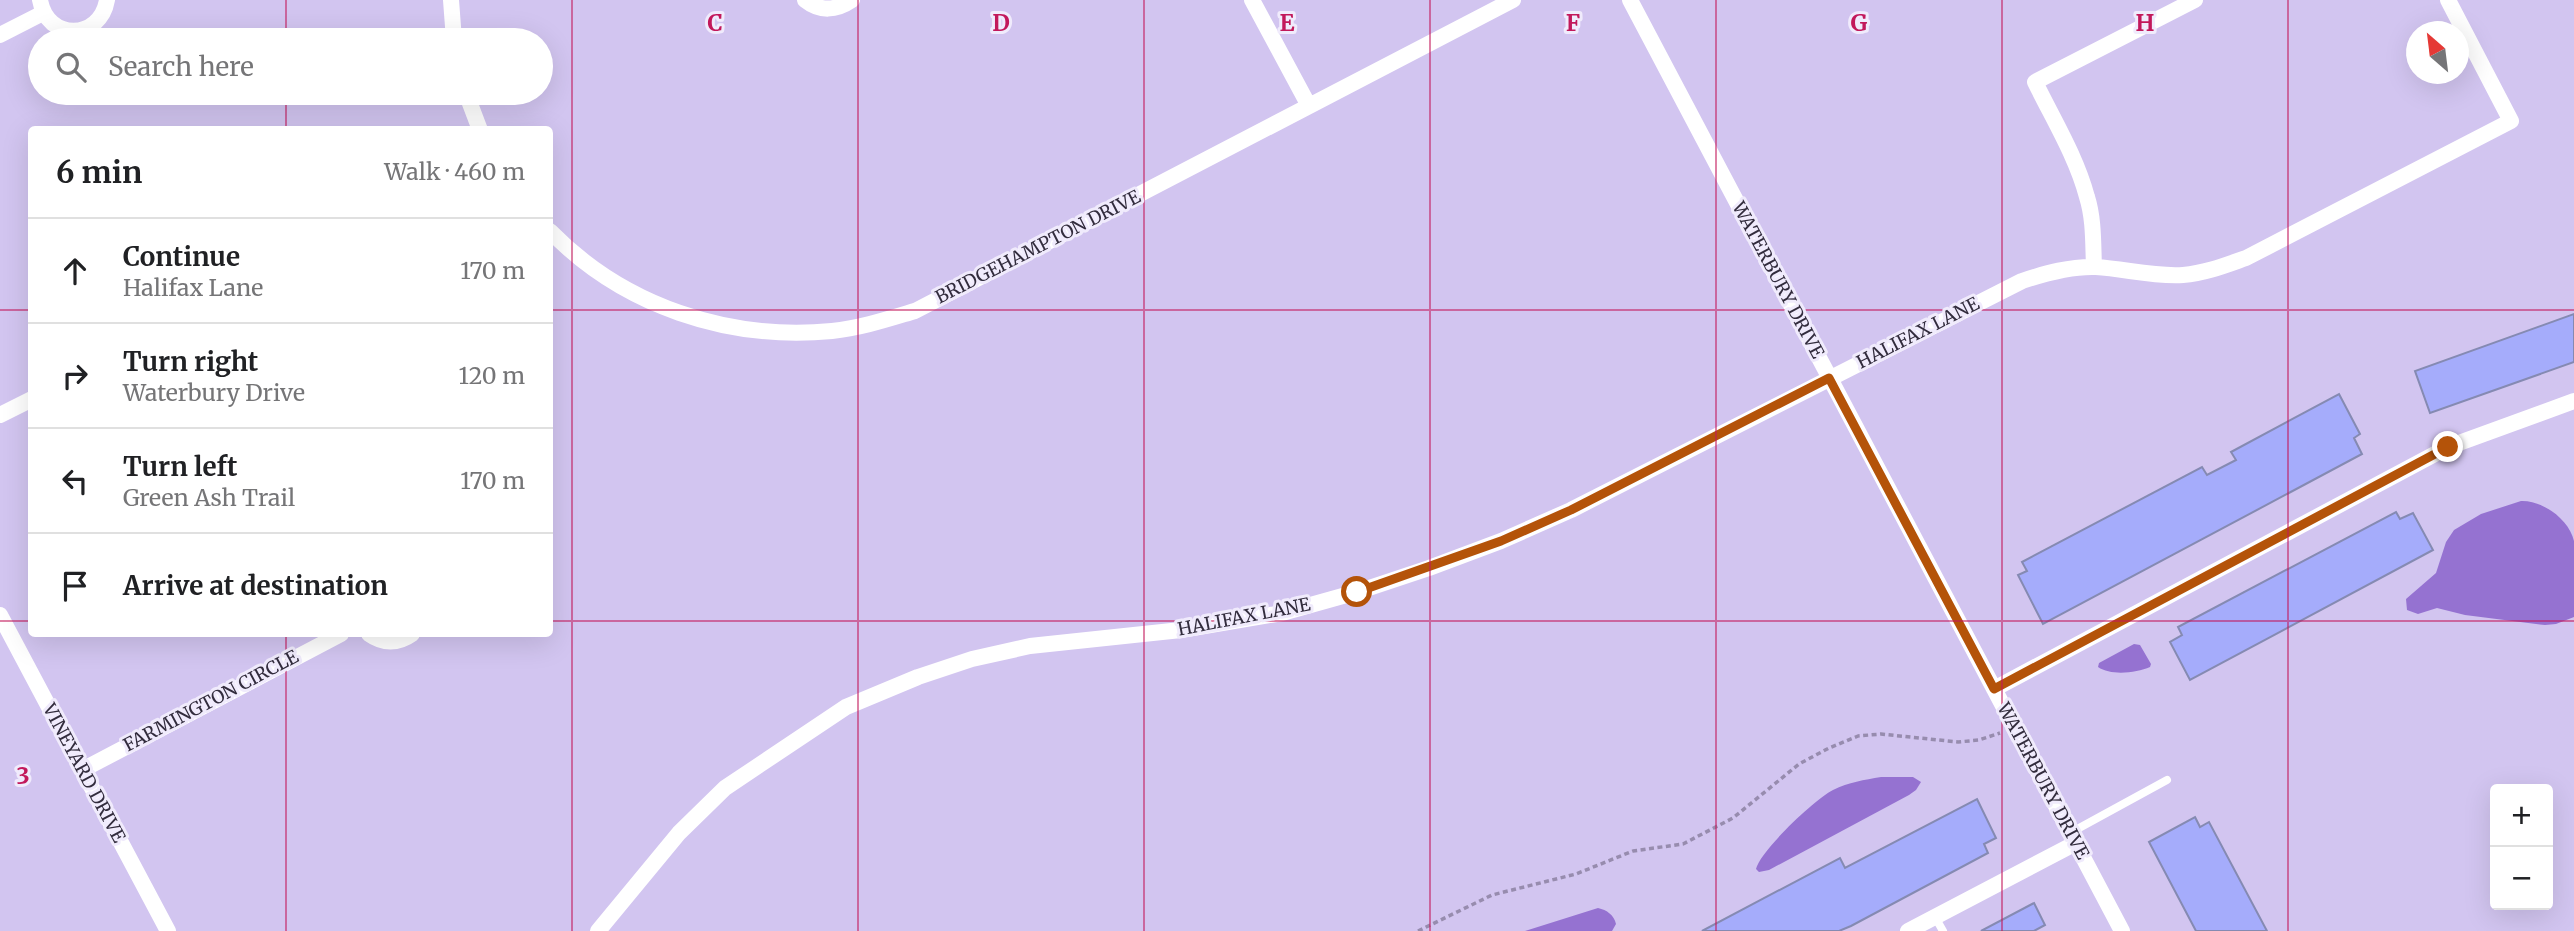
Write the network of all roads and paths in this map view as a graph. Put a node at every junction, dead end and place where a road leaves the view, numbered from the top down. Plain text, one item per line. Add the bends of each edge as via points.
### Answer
1 (107, 0) edge
2 (451, 0) edge
3 (805, 0) edge
4 (852, 0) edge
5 (1252, 0) edge
6 (1513, 0) edge
7 (1630, 0) edge
8 (2195, 0) edge
9 (2448, 0) edge
10 (41, 6) edge
11 (63, 28) edge
12 (84, 28) edge
13 (453, 28) edge
14 (0, 35) edge
15 (471, 105) edge
16 (1309, 106) junction
17 (478, 126) edge
18 (553, 234) edge
19 (2094, 267) junction
20 (1829, 378) junction
21 (28, 401) edge
22 (2574, 401) edge
23 (0, 415) edge
24 (0, 615) edge
25 (335, 637) edge
26 (376, 637) edge
27 (406, 637) edge
28 (1994, 689) junction
29 (2015, 729) junction
30 (82, 770) junction
31 (2167, 780) dead end
32 (2073, 838) junction
33 (1939, 924) edge
34 (168, 931) edge
35 (598, 931) edge
36 (1418, 931) edge
37 (1908, 931) edge
38 (2122, 931) edge

1 - 12 street via 97,22
2 - 13 street
3 - 4 street via 833,9
5 - 16 street
6 - 16 street, BRIDGEHAMPTON DRIVE
7 - 20 street, WATERBURY DRIVE
8 - 19 street via 2035,82 2088,199
9 - 19 street, HALIFAX LANE via 2511,121 2246,258 2216,269 2156,275
10 - 11 street
10 - 14 street
15 - 17 street
16 - 18 street, BRIDGEHAMPTON DRIVE via 915,311 834,331 750,331 675,312 596,271
19 - 20 street, HALIFAX LANE via 2022,281
20 - 28 street, WATERBURY DRIVE
20 - 35 street, HALIFAX LANE via 1571,510 1501,541 1369,588 1244,619 1030,646 972,659 846,707 725,788 679,833
21 - 23 street
22 - 28 street via 2448,447
24 - 30 street, VINEYARD DRIVE
25 - 30 street, FARMINGTON CIRCLE
26 - 27 street via 395,642
28 - 29 street, WATERBURY DRIVE
29 - 32 street, WATERBURY DRIVE
29 - 36 path via 1958,741 1858,736 1799,764 1733,818 1684,844 1633,851 1576,874 1492,895
30 - 34 street, VINEYARD DRIVE
31 - 32 lane
32 - 33 street
32 - 38 street, WATERBURY DRIVE
33 - 37 street

